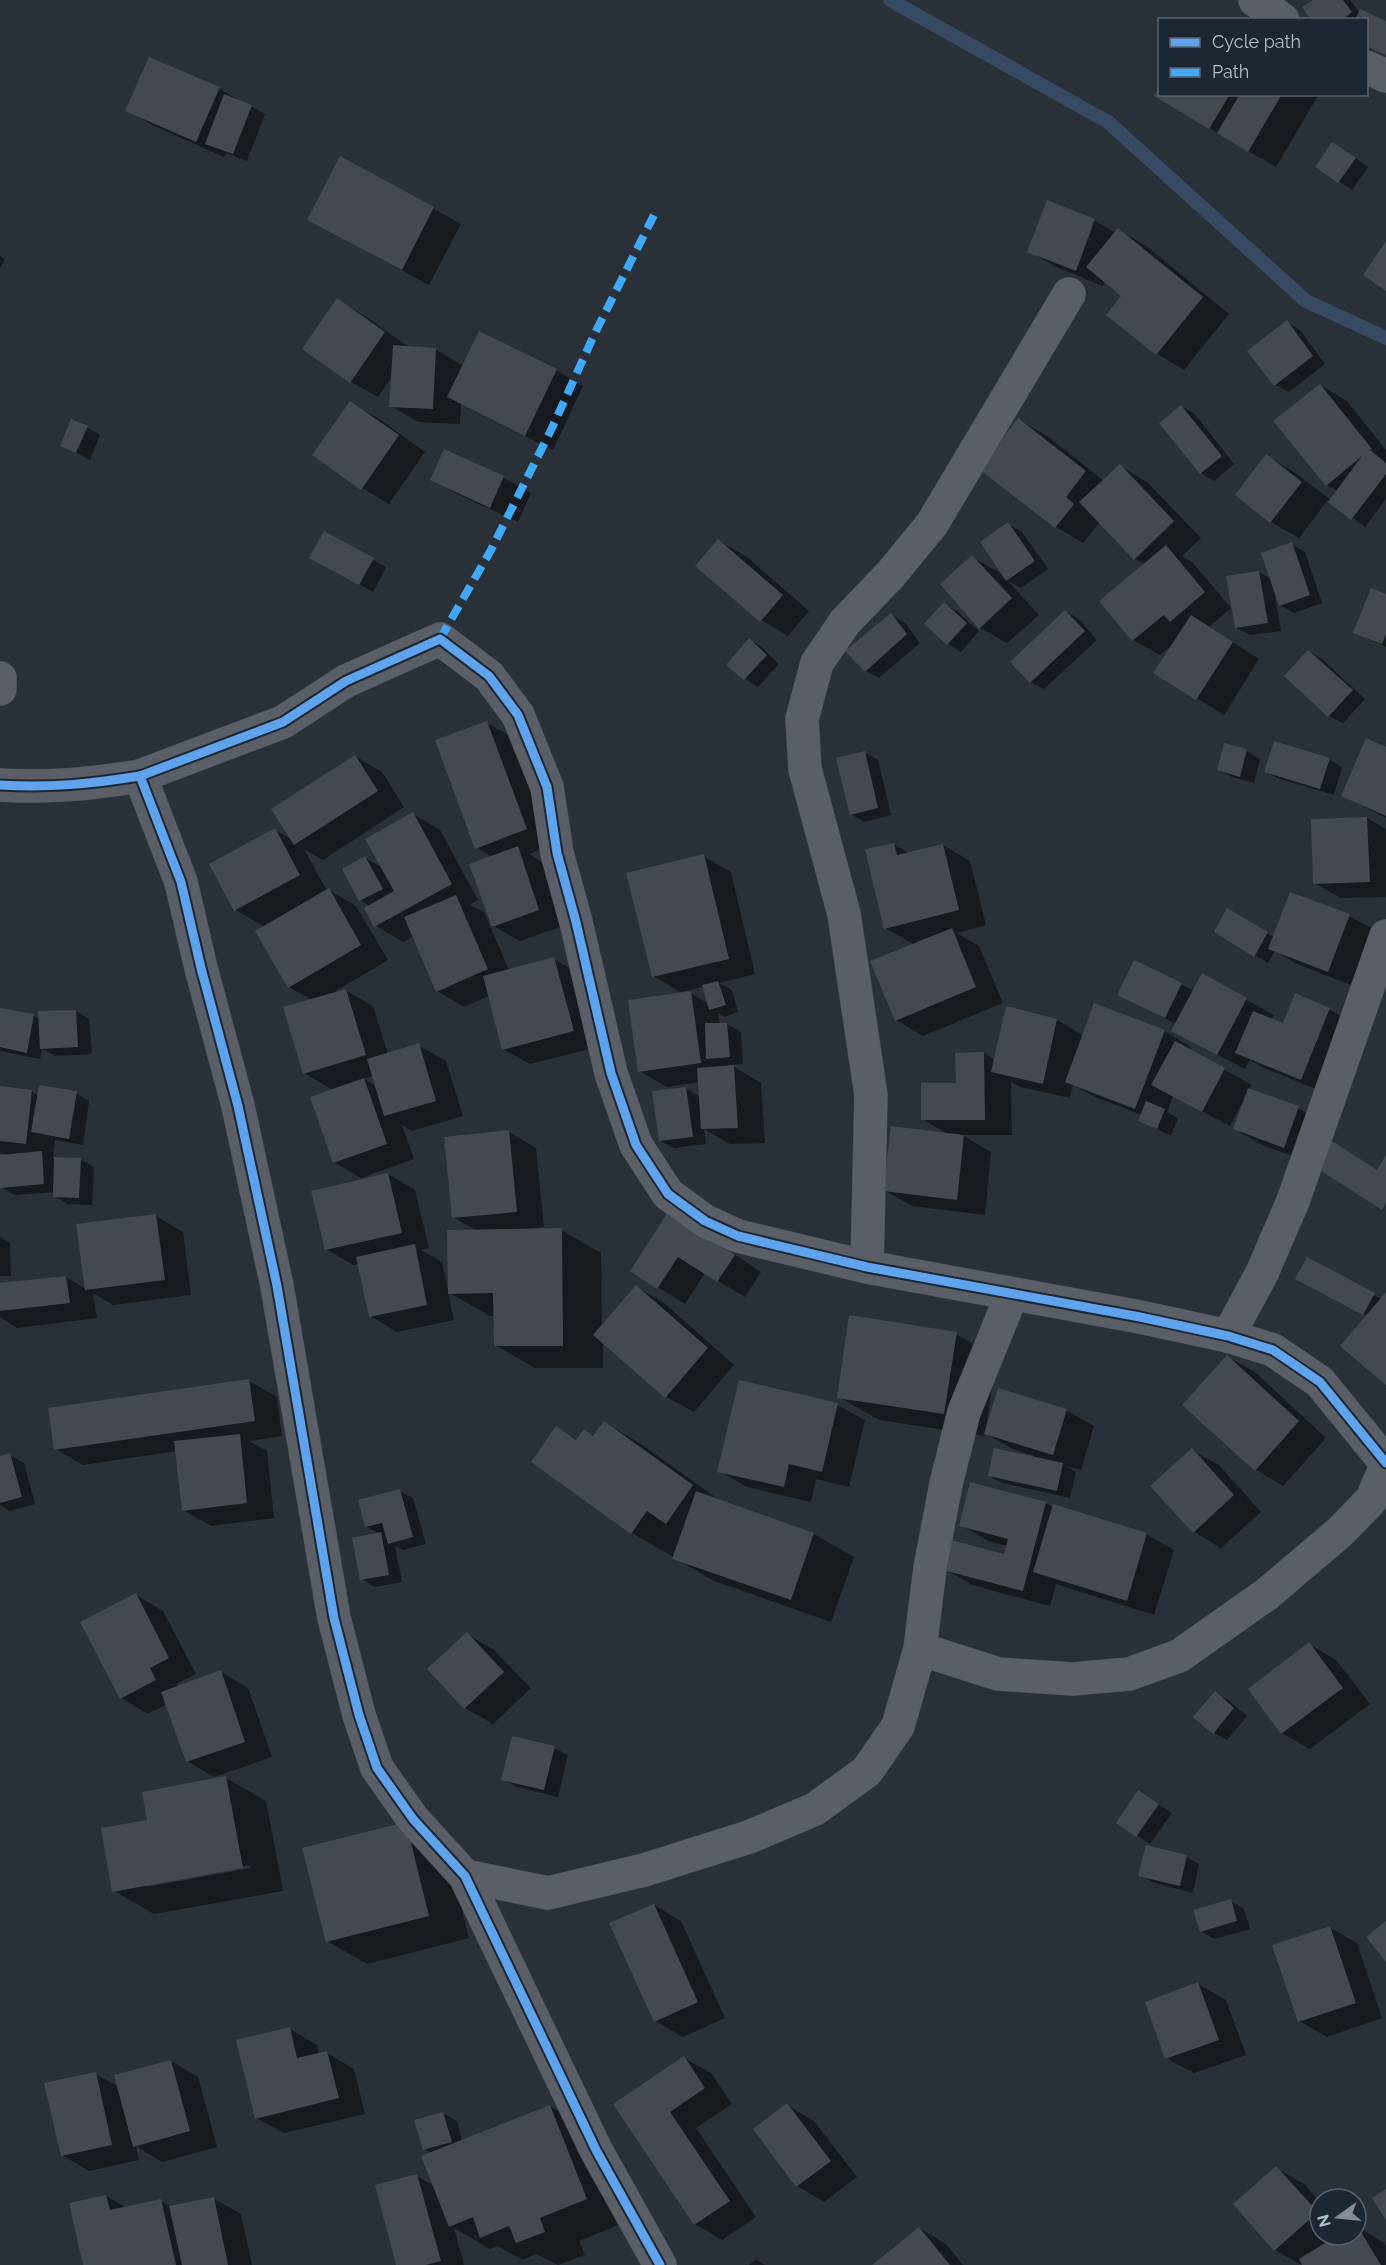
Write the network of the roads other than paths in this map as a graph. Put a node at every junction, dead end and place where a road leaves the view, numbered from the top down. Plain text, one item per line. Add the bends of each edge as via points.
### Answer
1 (1255, 0) edge
2 (1280, 18) edge
3 (1368, 68) edge
4 (1386, 76) edge
5 (1069, 294) dead end
6 (0, 678) edge
7 (0, 689) edge
8 (140, 776) junction
9 (0, 785) edge
10 (1386, 936) edge
11 (867, 1267) junction
12 (1012, 1294) junction
13 (1228, 1336) junction
14 (1386, 1465) edge
15 (920, 1649) junction
16 (465, 1876) junction
17 (660, 2265) edge

1 - 2 street
3 - 4 street
5 - 11 street via 932,524 845,622 817,663 802,719 805,769 844,914 871,1095
6 - 7 street
8 - 9 street via 88,785
8 - 11 street via 283,722 346,681 440,639 489,676 518,715 547,787 557,853 611,1073 636,1144 668,1194 705,1221 738,1236
8 - 16 street via 181,882 238,1106 277,1286 334,1618 358,1715 377,1768 413,1819
10 - 13 street via 1293,1201 1262,1273
11 - 12 street
12 - 13 street
12 - 15 street via 964,1412 934,1547
13 - 14 street via 1273,1350 1320,1382
14 - 15 street via 1372,1499 1340,1532 1267,1594 1179,1656 1129,1674 1073,1679 998,1674
15 - 16 street via 898,1726 867,1771 815,1809 749,1838 644,1870 548,1893
16 - 17 street via 596,2150

